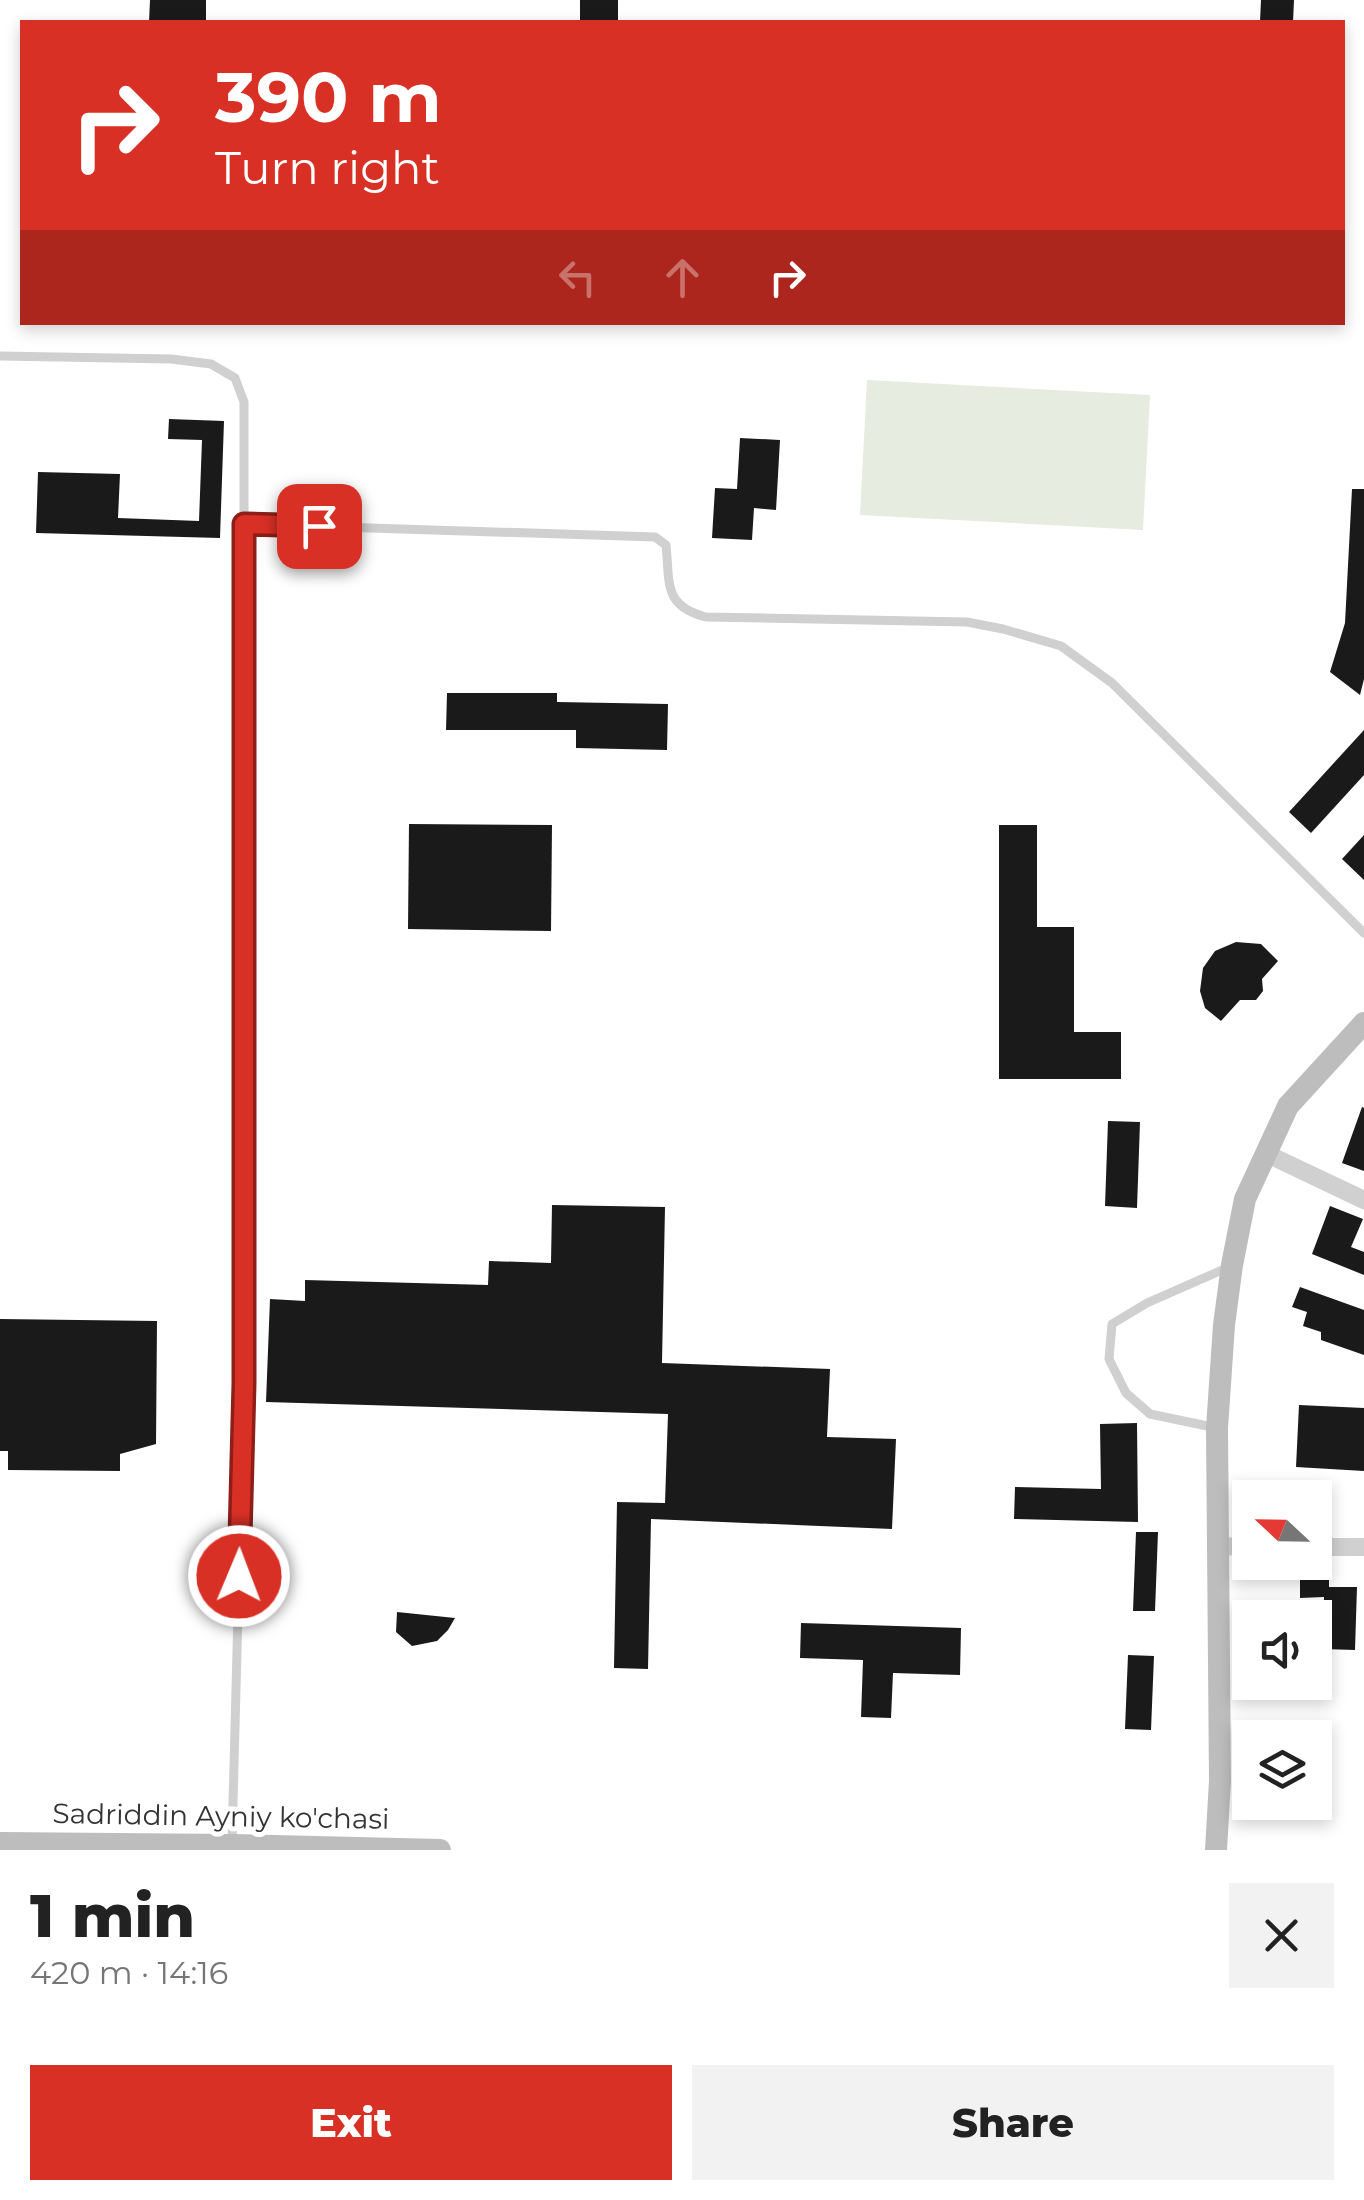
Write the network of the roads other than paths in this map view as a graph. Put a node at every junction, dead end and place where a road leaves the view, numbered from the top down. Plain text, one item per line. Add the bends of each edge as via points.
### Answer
1 (0, 356) edge
2 (244, 524) junction
3 (1364, 933) edge
4 (1364, 1024) edge
5 (1265, 1154) junction
6 (1364, 1200) edge
7 (1232, 1266) junction
8 (1217, 1428) junction
9 (1218, 1546) junction
10 (1232, 1546) edge
11 (1332, 1547) edge
12 (1364, 1548) edge
13 (0, 1842) edge
14 (232, 1844) junction
15 (330, 1848) edge
16 (440, 1850) edge
17 (1216, 1850) edge

1 - 2 lane via 171,359 211,364 235,378 244,402
2 - 3 lane via 656,536 666,546 671,596 688,613 706,618 968,622 1060,646 1112,683
2 - 14 lane via 244,1383
4 - 5 street via 1288,1106
5 - 6 street
5 - 7 street via 1244,1200
7 - 8 street
7 - 8 lane via 1112,1324 1109,1359 1126,1393 1150,1414
8 - 9 street
9 - 10 street
9 - 17 street
11 - 12 street
13 - 14 street, Sadriddin Ayniy ko'chasi
14 - 15 street, Sadriddin Ayniy ko'chasi
15 - 16 street, Sadriddin Ayniy ko'chasi

